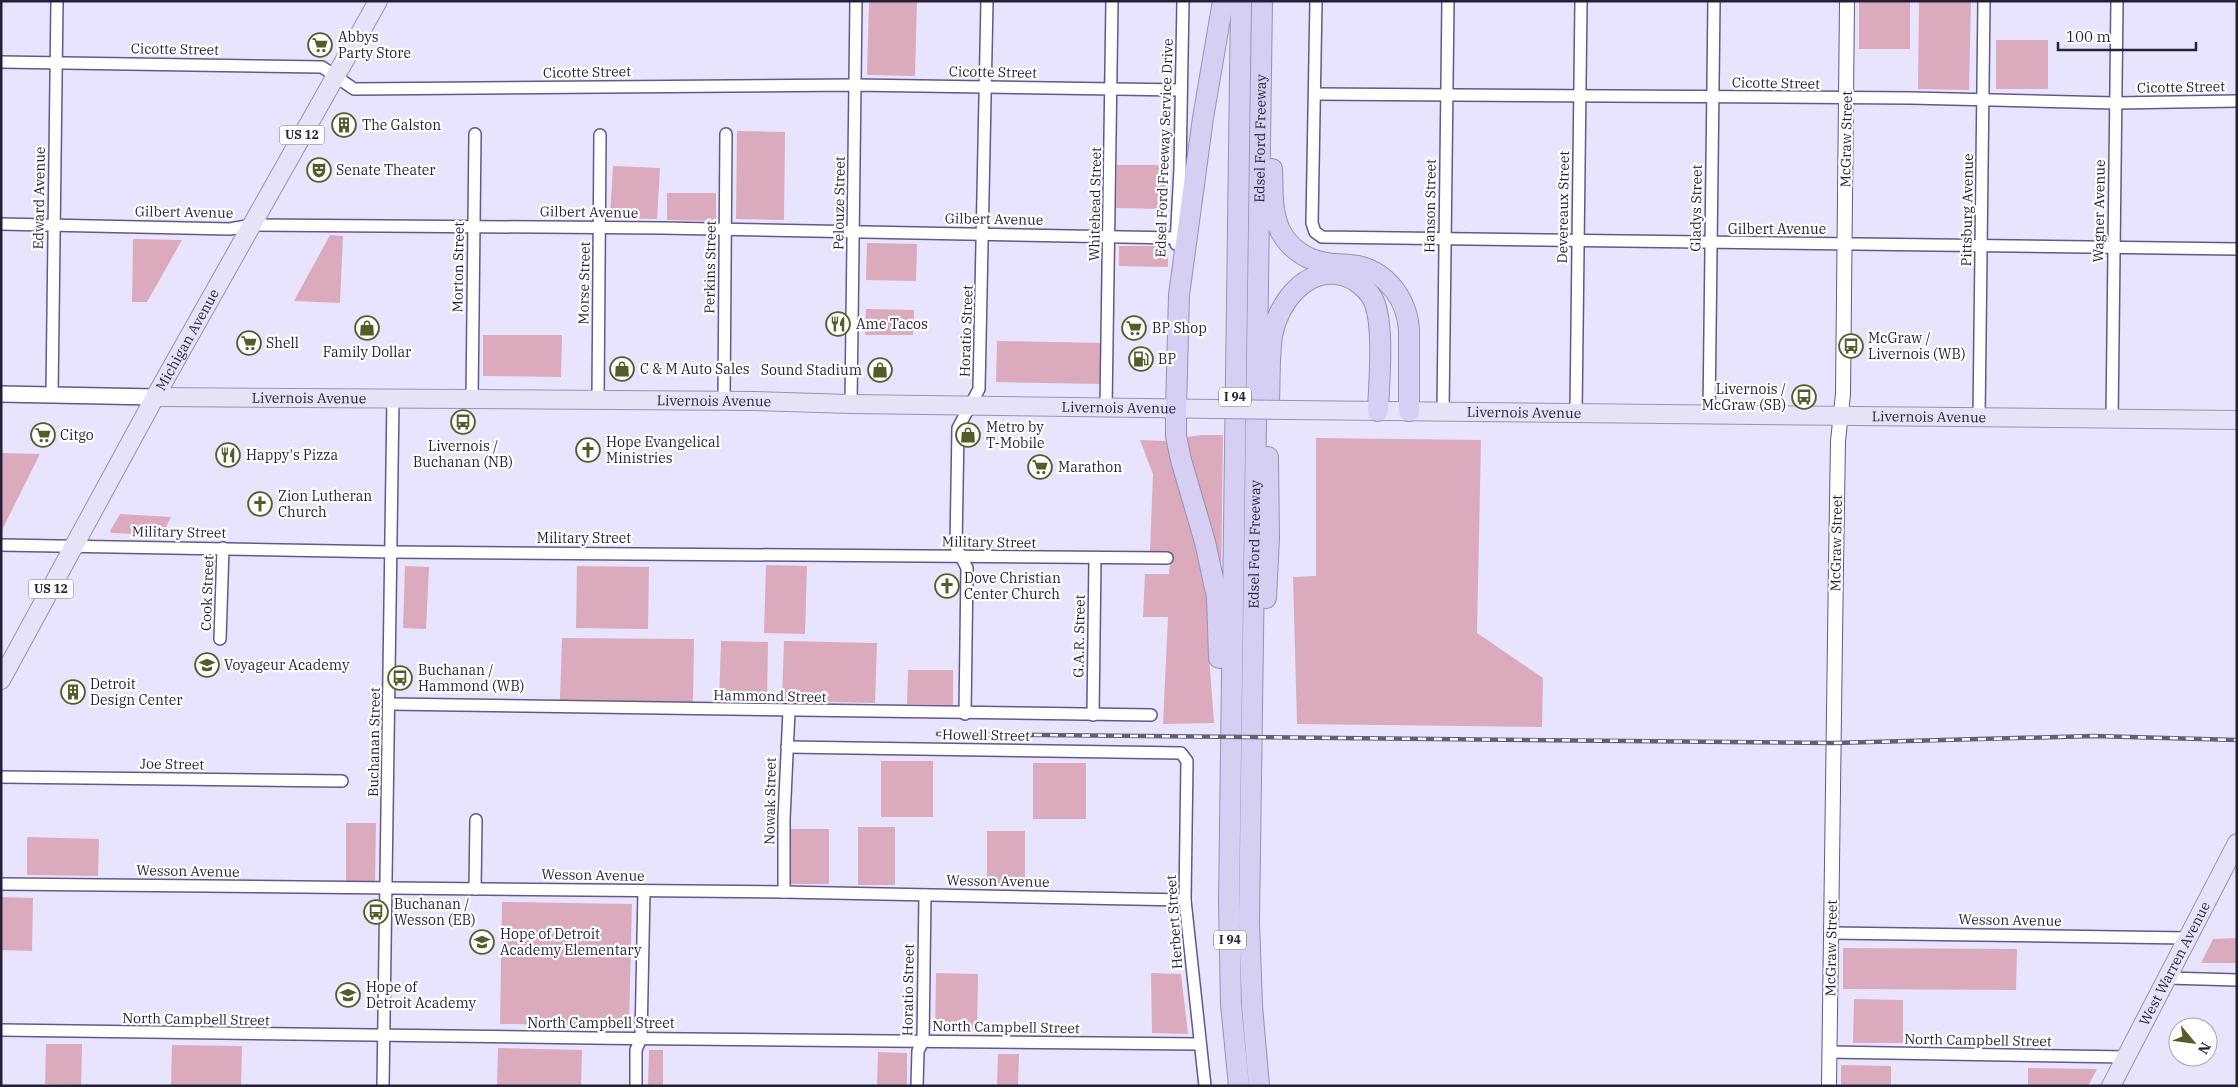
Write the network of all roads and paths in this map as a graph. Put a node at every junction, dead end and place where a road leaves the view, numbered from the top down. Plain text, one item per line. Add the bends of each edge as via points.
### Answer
1 (57, 1) edge
2 (378, 1) edge
3 (856, 1) edge
4 (987, 1) edge
5 (1112, 1) edge
6 (1183, 1) edge
7 (1222, 1) edge
8 (1241, 1) edge
9 (1262, 1) edge
10 (1271, 1) edge
11 (1316, 1) edge
12 (1448, 1) edge
13 (1581, 1) edge
14 (1714, 1) edge
15 (1847, 1) edge
16 (1984, 1) edge
17 (2117, 1) edge
18 (1, 62) edge
19 (55, 63) junction
20 (336, 76) junction
21 (855, 85) junction
22 (986, 87) junction
23 (1111, 90) junction
24 (1181, 90) junction
25 (1315, 94) junction
26 (1447, 95) junction
27 (1580, 96) junction
28 (1713, 97) junction
29 (1846, 98) junction
30 (1983, 100) junction
31 (2237, 101) edge
32 (2115, 103) junction
33 (475, 134) dead end
34 (726, 134) dead end
35 (600, 135) dead end
36 (1, 224) edge
37 (53, 225) junction
38 (252, 225) junction
39 (474, 226) junction
40 (600, 227) junction
41 (726, 230) junction
42 (854, 231) junction
43 (984, 234) junction
44 (1109, 236) junction
45 (1176, 238) junction
46 (1445, 240) junction
47 (1578, 241) junction
48 (1711, 243) junction
49 (1845, 244) junction
50 (1981, 246) junction
51 (2114, 248) junction
52 (2237, 249) edge
53 (1179, 295) junction
54 (1, 394) edge
55 (52, 395) junction
56 (155, 397) junction
57 (393, 399) junction
58 (472, 400) junction
59 (724, 401) junction
60 (598, 402) junction
61 (851, 404) junction
62 (971, 406) junction
63 (1106, 408) junction
64 (1181, 409) junction
65 (1378, 411) junction
66 (1409, 411) junction
67 (1443, 412) junction
68 (1576, 413) junction
69 (1708, 415) junction
70 (1840, 416) junction
71 (1979, 418) junction
72 (2112, 420) junction
73 (2237, 420) edge
74 (1, 545) edge
75 (74, 546) junction
76 (223, 548) junction
77 (391, 552) junction
78 (961, 556) junction
79 (1095, 558) junction
80 (1167, 558) dead end
81 (220, 639) dead end
82 (1, 680) edge
83 (390, 704) junction
84 (790, 711) junction
85 (964, 714) junction
86 (1093, 715) junction
87 (1151, 715) dead end
88 (787, 747) junction
89 (1184, 756) joint
90 (1251, 761) junction
91 (1, 777) edge
92 (342, 781) dead end
93 (1230, 793) junction
94 (476, 820) dead end
95 (2237, 843) edge
96 (1, 884) edge
97 (387, 889) junction
98 (475, 889) junction
99 (644, 891) junction
100 (784, 892) junction
101 (925, 895) junction
102 (1184, 900) junction
103 (1831, 932) junction
104 (2188, 938) junction
105 (2168, 978) junction
106 (2237, 980) edge
107 (1, 1030) edge
108 (384, 1037) junction
109 (641, 1038) junction
110 (923, 1041) junction
111 (1200, 1044) junction
112 (1830, 1052) junction
113 (2127, 1057) junction
114 (383, 1086) edge
115 (636, 1086) edge
116 (917, 1086) edge
117 (1205, 1086) edge
118 (1239, 1086) edge
119 (1260, 1086) edge
120 (1829, 1086) edge
121 (2111, 1086) edge

1 - 19 street, Edward Avenue
2 - 20 main road, Michigan Avenue / US 12
3 - 21 street, Pelouze Street
4 - 22 street, Horatio Street
5 - 23 street, Whitehead Street
6 - 24 street, Edsel Ford Freeway Service Drive
7 - 53 highway
8 - 93 highway, Edsel Ford Freeway / I 94
9 - 90 highway, Edsel Ford Freeway / I 94
10 - 66 highway via 1273,202 1278,225 1285,239 1300,254 1317,261 1366,268 1385,280 1398,295 1408,318
11 - 25 street
12 - 26 street, Hanson Street
13 - 27 street, Devereaux Street
14 - 28 street, Gladys Street
15 - 29 street, McGraw Street
16 - 30 street, Pittsburg Avenue
17 - 32 street, Wagner Avenue
18 - 19 street, Cicotte Street
19 - 20 street, Cicotte Street via 322,66
19 - 37 street, Edward Avenue
20 - 21 street, Cicotte Street via 354,89 410,90
20 - 38 main road, Michigan Avenue / US 12
21 - 22 street, Cicotte Street
21 - 42 street, Pelouze Street
22 - 23 street, Cicotte Street
22 - 43 street, Horatio Street
23 - 24 street, Cicotte Street
23 - 44 street, Whitehead Street
24 - 45 street, Edsel Ford Freeway Service Drive
25 - 26 street, Cicotte Street
25 - 46 street, Gilbert Avenue via 1312,223 1318,234 1327,238
26 - 27 street, Cicotte Street
26 - 46 street, Hanson Street
27 - 28 street, Cicotte Street
27 - 47 street, Devereaux Street
28 - 29 street, Cicotte Street
28 - 48 street, Gladys Street
29 - 30 street, Cicotte Street
29 - 49 street, McGraw Street
30 - 32 street, Cicotte Street
30 - 50 street, Pittsburg Avenue
31 - 32 street, Cicotte Street
32 - 51 street, Wagner Avenue
33 - 39 street, Morton Street
34 - 41 street, Perkins Street
35 - 40 street, Morse Street
36 - 37 street, Gilbert Avenue
37 - 38 street, Gilbert Avenue via 230,229
37 - 55 street, Edward Avenue
38 - 39 street, Gilbert Avenue
38 - 56 main road, Michigan Avenue / US 12
39 - 40 street, Gilbert Avenue
39 - 58 street, Morton Street
40 - 41 street, Gilbert Avenue
40 - 60 street, Morse Street
41 - 42 street, Gilbert Avenue
41 - 59 street, Perkins Street
42 - 43 street, Gilbert Avenue
42 - 61 street, Pelouze Street
43 - 44 street, Gilbert Avenue
43 - 62 street, Horatio Street via 979,390
44 - 45 street, Gilbert Avenue
44 - 63 street, Whitehead Street
45 - 53 street, Edsel Ford Freeway Service Drive via 1175,278
46 - 47 street, Gilbert Avenue
46 - 67 street, Hanson Street
47 - 48 street, Gilbert Avenue
47 - 68 street, Devereaux Street
48 - 49 street, Gilbert Avenue
48 - 69 street, Gladys Street
49 - 50 street, Gilbert Avenue
49 - 70 street, McGraw Street
50 - 51 street, Gilbert Avenue
50 - 71 street, Pittsburg Avenue
51 - 52 street, Gilbert Avenue
51 - 72 street, Wagner Avenue
53 - 64 highway
54 - 55 main road, Livernois Avenue
55 - 56 main road, Livernois Avenue
56 - 57 main road, Livernois Avenue
56 - 75 main road, Michigan Avenue / US 12
57 - 58 main road, Livernois Avenue
57 - 77 street, Buchanan Street
58 - 60 main road, Livernois Avenue
59 - 60 main road, Livernois Avenue
59 - 61 main road, Livernois Avenue
61 - 62 main road, Livernois Avenue
62 - 63 main road, Livernois Avenue
62 - 78 street, Horatio Street via 958,428 956,547
63 - 64 main road, Livernois Avenue
64 - 65 main road, Livernois Avenue, bridge
64 - 93 highway via 1176,436 1205,542 1216,597 1224,762
65 - 66 main road, Livernois Avenue
65 - 90 highway via 1378,321 1371,296 1357,282 1343,275 1320,275 1308,280 1288,299 1272,337 1269,538 1262,698
66 - 67 main road, Livernois Avenue
67 - 68 main road, Livernois Avenue
68 - 69 main road, Livernois Avenue
69 - 70 main road, Livernois Avenue
70 - 71 main road, Livernois Avenue
70 - 103 street, McGraw Street
71 - 72 main road, Livernois Avenue
72 - 73 main road, Livernois Avenue
74 - 75 street, Military Street
75 - 76 street, Military Street
75 - 82 main road, Michigan Avenue / US 12
76 - 77 street, Military Street
76 - 81 street, Cook Street
77 - 78 street, Military Street
77 - 83 street, Buchanan Street
78 - 79 street, Military Street
78 - 85 street, Horatio Street via 967,568
79 - 80 street, Military Street
79 - 86 street, G.A.R. Street
83 - 84 street, Hammond Street
83 - 97 street, Buchanan Street
84 - 85 street, Hammond Street
84 - 88 street, Nowak Street
85 - 86 street, Hammond Street
86 - 87 street, Hammond Street
88 - 89 street, Howell Street via 1177,753
88 - 100 street, Nowak Street
89 - 102 street, Herbert Street via 1187,761
90 - 119 highway, Edsel Ford Freeway / I 94 via 1250,963
91 - 92 street, Joe Street
93 - 118 highway, Edsel Ford Freeway / I 94 via 1231,1004
94 - 98 street
95 - 104 main road, West Warren Avenue
96 - 97 street, Wesson Avenue
97 - 98 street, Wesson Avenue
97 - 108 street, Buchanan Street
98 - 99 street, Wesson Avenue
99 - 100 street, Wesson Avenue
99 - 109 street
100 - 101 street, Wesson Avenue
101 - 102 street, Wesson Avenue
101 - 110 street, Horatio Street
102 - 111 street, Herbert Street
103 - 104 street, Wesson Avenue
103 - 112 street, McGraw Street
104 - 105 main road, West Warren Avenue
105 - 106 street
105 - 113 main road, West Warren Avenue
107 - 108 street, North Campbell Street
108 - 109 street, North Campbell Street
108 - 114 street, Buchanan Street
109 - 110 street, North Campbell Street
109 - 115 street via 636,1050
110 - 111 street, North Campbell Street
110 - 116 street, Horatio Street via 918,1051
111 - 117 street, Herbert Street
112 - 113 street, North Campbell Street
112 - 120 street, McGraw Street
113 - 121 main road, West Warren Avenue

